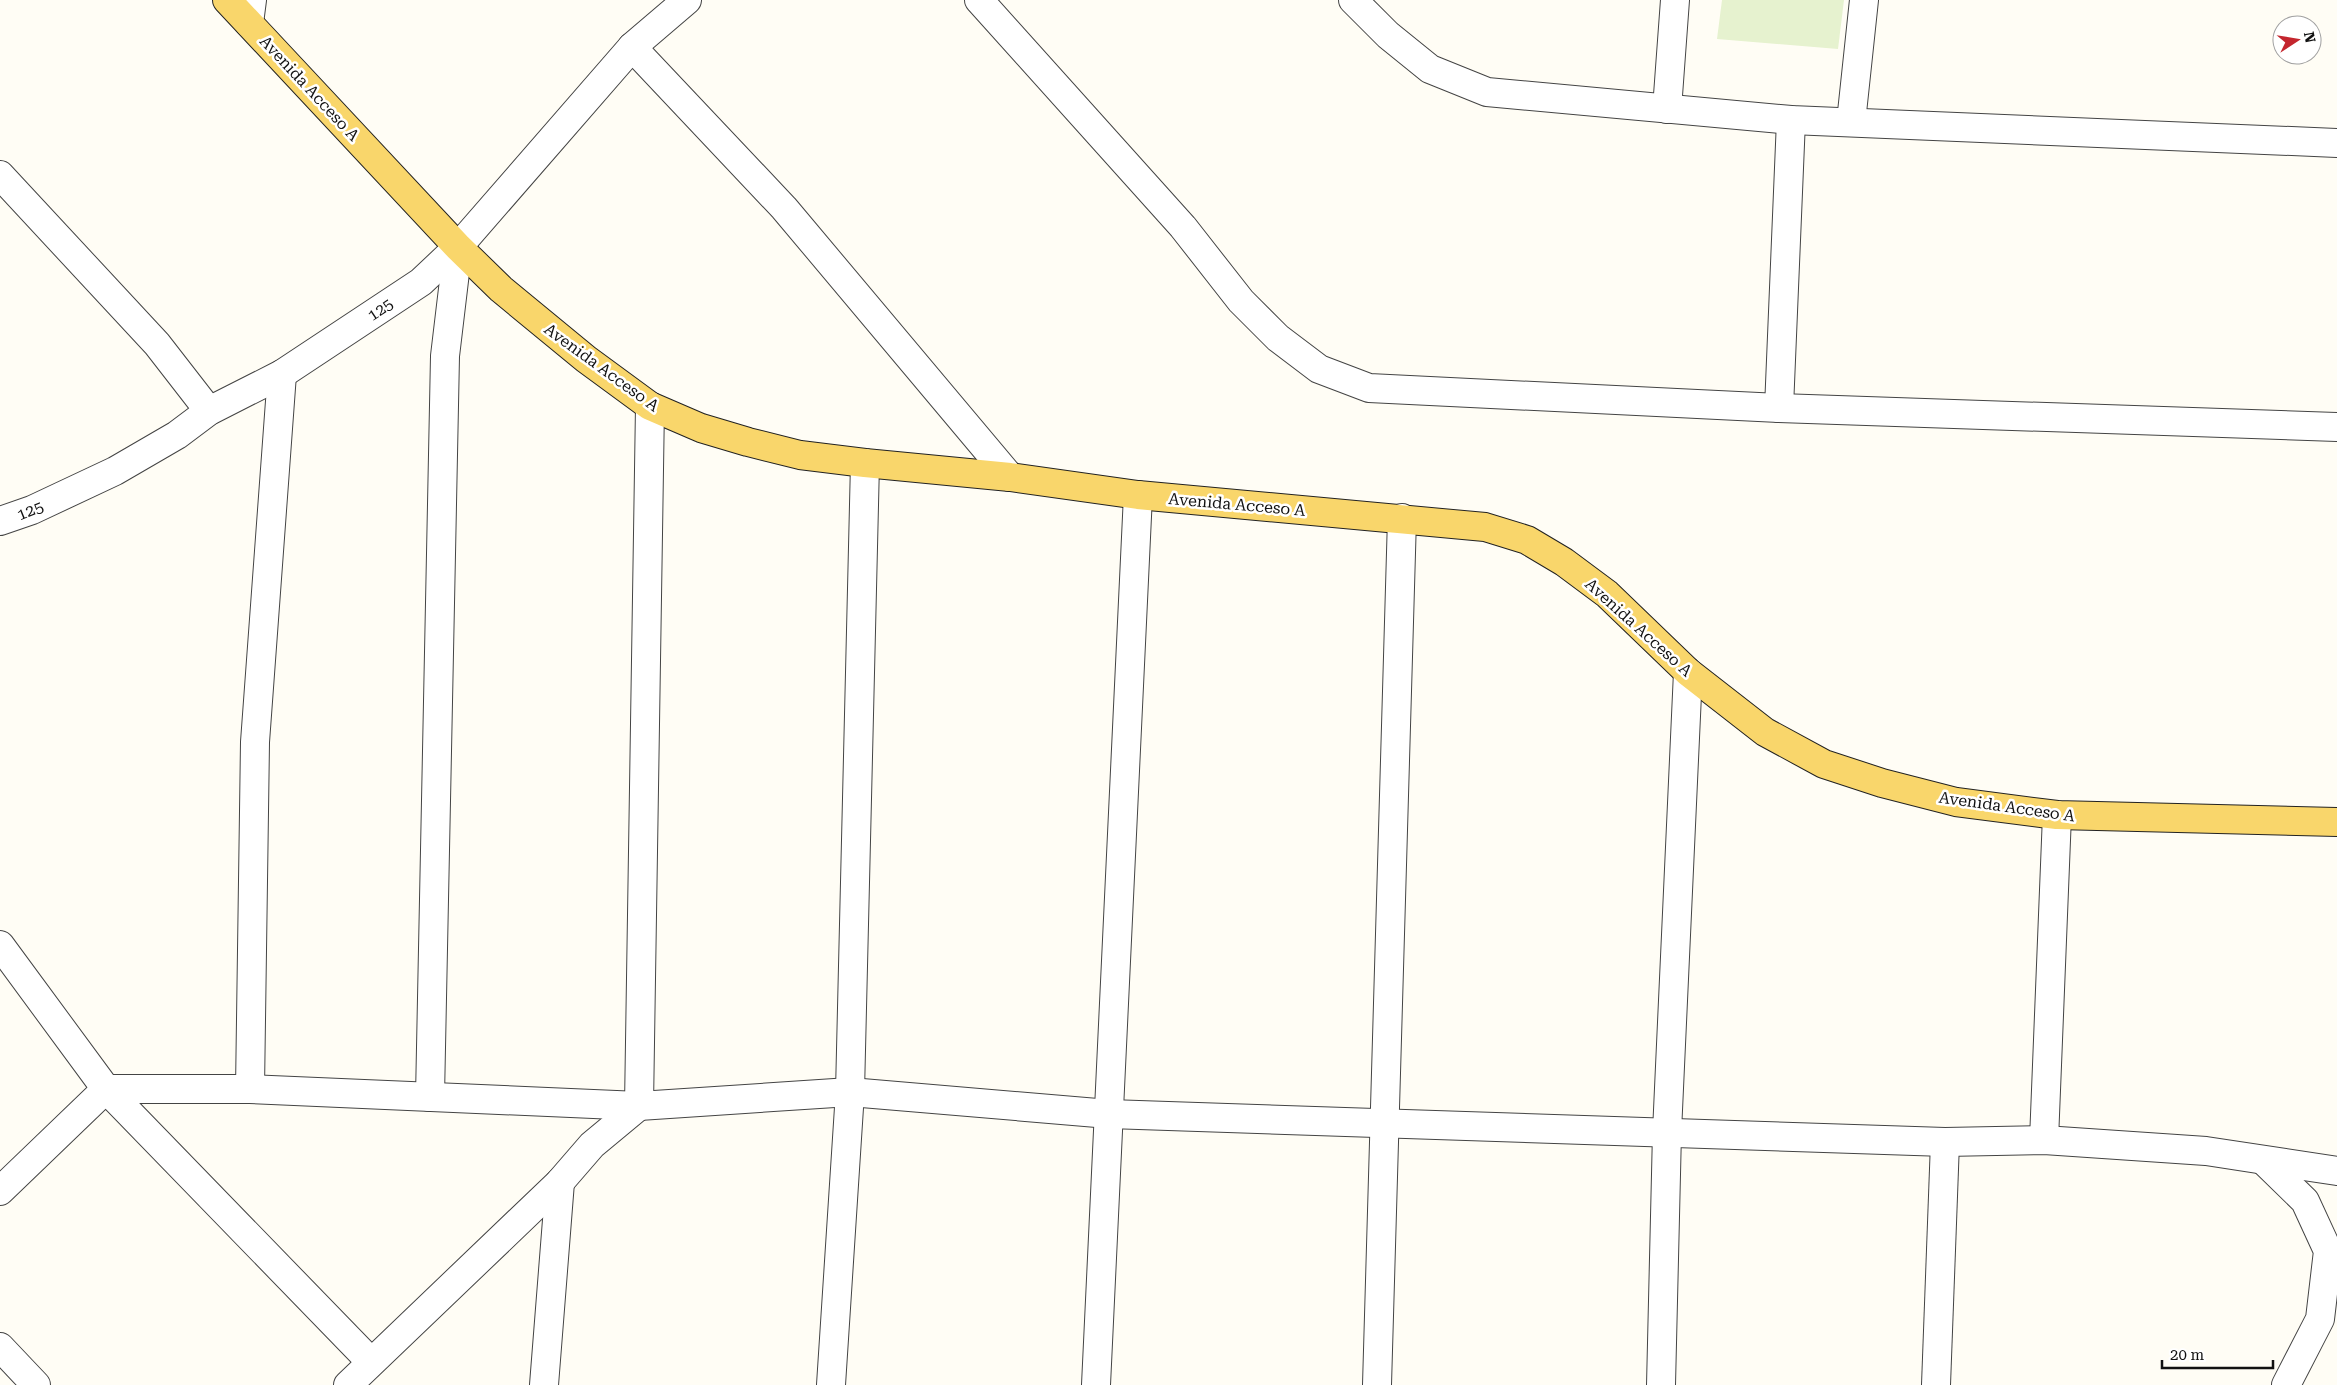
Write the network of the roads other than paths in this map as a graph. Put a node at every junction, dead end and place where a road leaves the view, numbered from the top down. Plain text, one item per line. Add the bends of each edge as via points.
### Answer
1 (227, 0) edge
2 (979, 0) edge
3 (1353, 0) edge
4 (1675, 0) edge
5 (1864, 0) edge
6 (685, 1) edge
7 (250, 12) edge
8 (632, 47) junction
9 (1667, 109) junction
10 (1791, 120) junction
11 (1851, 122) junction
12 (2337, 143) edge
13 (0, 175) edge
14 (458, 247) junction
15 (282, 374) junction
16 (650, 406) junction
17 (1779, 408) junction
18 (209, 411) junction
19 (2337, 428) edge
20 (865, 463) junction
21 (1010, 477) junction
22 (1138, 495) junction
23 (1402, 518) junction
24 (0, 521) edge
25 (1688, 672) junction
26 (2057, 815) junction
27 (2337, 822) edge
28 (0, 945) edge
29 (106, 1089) junction
30 (250, 1089) junction
31 (850, 1092) junction
32 (430, 1097) junction
33 (639, 1106) junction
34 (1109, 1114) junction
35 (1383, 1122) junction
36 (1667, 1132) junction
37 (2044, 1140) junction
38 (1945, 1142) junction
39 (2264, 1161) junction
40 (2337, 1172) edge
41 (560, 1182) junction
42 (0, 1191) edge
43 (2337, 1298) edge
44 (2320, 1319) junction
45 (0, 1347) edge
46 (371, 1362) junction
47 (36, 1385) edge
48 (348, 1385) edge
49 (544, 1385) edge
50 (831, 1385) edge
51 (1096, 1385) edge
52 (1377, 1385) edge
53 (1661, 1385) edge
54 (1936, 1385) edge
55 (2286, 1385) edge

1 - 7 main road, Avenida Acceso A
2 - 17 street via 1183,227 1241,302 1278,338 1319,369 1369,388
3 - 9 street via 1388,35 1430,69 1487,92
4 - 9 street
5 - 11 street
6 - 8 street, 125
7 - 14 main road, Avenida Acceso A
8 - 14 street, 125
8 - 21 street via 784,208
9 - 10 street
10 - 11 street
10 - 17 street
11 - 12 street
13 - 18 street via 157,344
14 - 15 street, 125 via 421,282
14 - 16 main road, Avenida Acceso A via 546,327
14 - 32 street via 445,356
15 - 18 street, 125
15 - 30 street via 254,742
16 - 20 main road, Avenida Acceso A via 701,428 748,442 800,455
16 - 33 street
17 - 19 street
18 - 24 street, 125 via 177,435 116,471 32,510
20 - 21 main road, Avenida Acceso A
20 - 31 street
21 - 22 main road, Avenida Acceso A
22 - 23 main road, Avenida Acceso A
22 - 34 street
23 - 25 main road, Avenida Acceso A via 1485,527 1526,540 1564,562 1607,594
23 - 35 street
25 - 26 main road, Avenida Acceso A via 1765,732 1824,764 1956,802
25 - 36 street
26 - 27 main road, Avenida Acceso A
26 - 37 street
28 - 29 street
29 - 30 street
29 - 42 street
29 - 46 street
30 - 32 street
31 - 33 street
31 - 34 street
31 - 50 street
32 - 33 street
33 - 41 street via 592,1145
34 - 35 street
34 - 51 street
35 - 36 street
35 - 52 street
36 - 38 street
36 - 53 street
37 - 38 street
37 - 39 street via 2206,1151
38 - 54 street
39 - 40 street
39 - 44 street via 2304,1201 2328,1251
41 - 46 street
41 - 49 street
43 - 44 street
44 - 55 street
45 - 47 street
46 - 48 street

